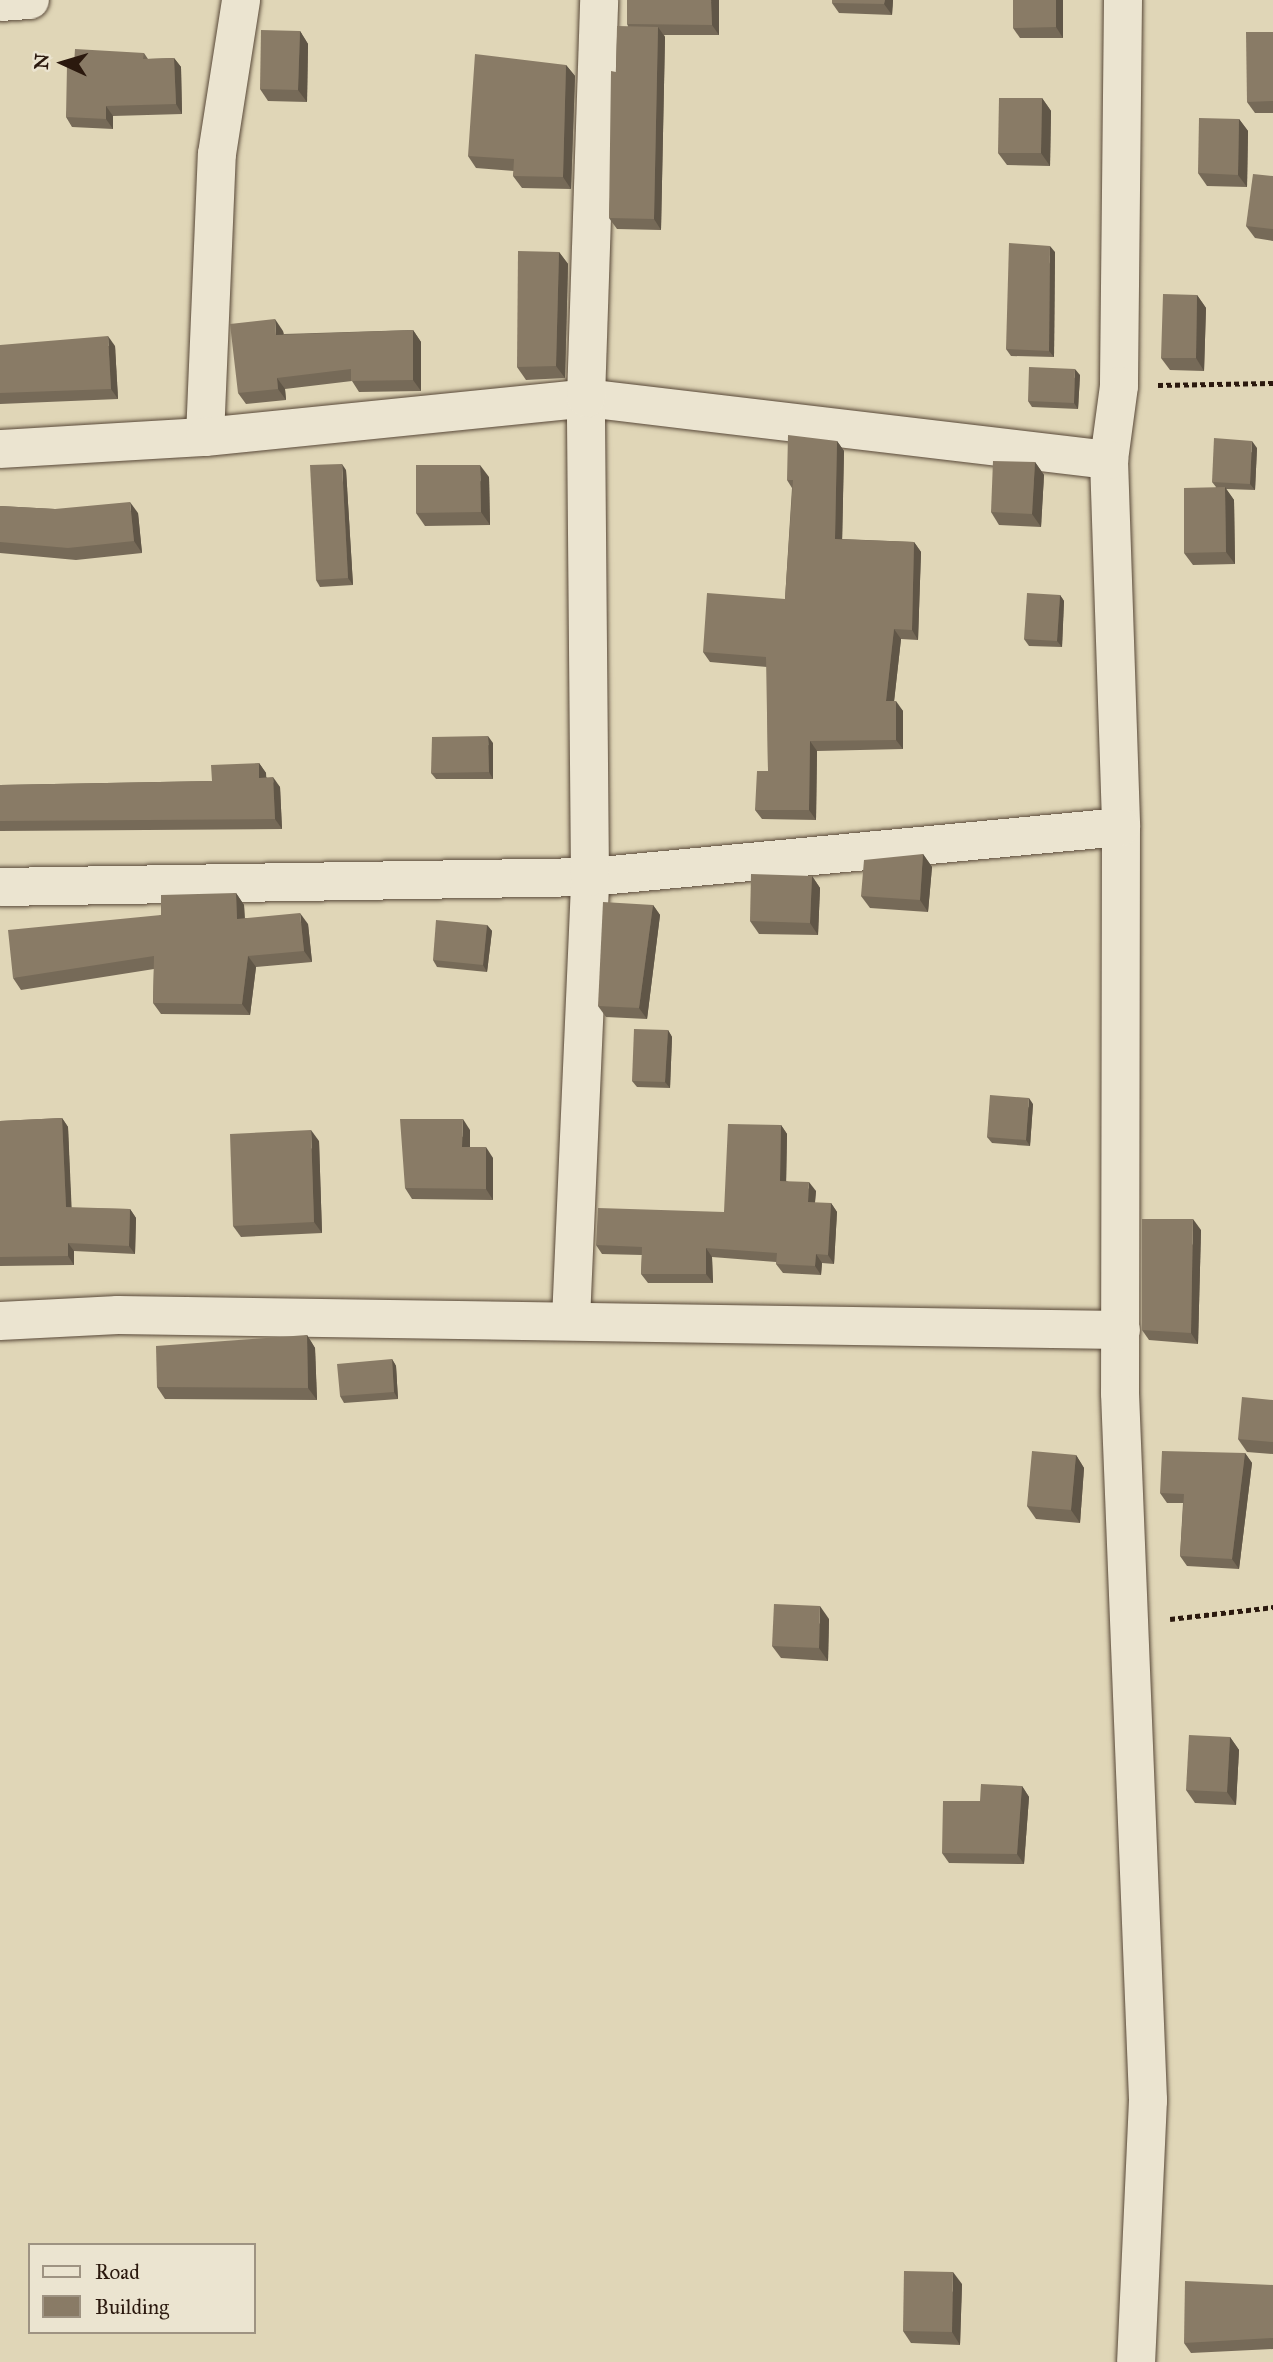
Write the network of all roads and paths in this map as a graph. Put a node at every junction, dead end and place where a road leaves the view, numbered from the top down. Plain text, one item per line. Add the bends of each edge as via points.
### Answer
1 (30, 0) edge
2 (240, 0) edge
3 (599, 0) edge
4 (1123, 0) edge
5 (0, 2) edge
6 (1273, 383) edge
7 (1119, 386) junction
8 (586, 398) junction
9 (205, 437) junction
10 (0, 449) edge
11 (1109, 460) junction
12 (1121, 827) junction
13 (590, 877) junction
14 (0, 887) edge
15 (571, 1320) junction
16 (0, 1321) edge
17 (1121, 1330) junction
18 (1273, 1606) edge
19 (1129, 1623) junction
20 (1136, 2362) edge

1 - 5 street
2 - 9 street via 217,154
3 - 8 street
4 - 7 street
6 - 7 path
7 - 11 street
8 - 9 street
8 - 11 street
8 - 13 street
9 - 10 street
11 - 12 street
12 - 13 street
12 - 17 street
13 - 14 street
13 - 15 street
15 - 16 street via 118,1315
15 - 17 street
17 - 19 street
18 - 19 path
19 - 20 street via 1148,2100

